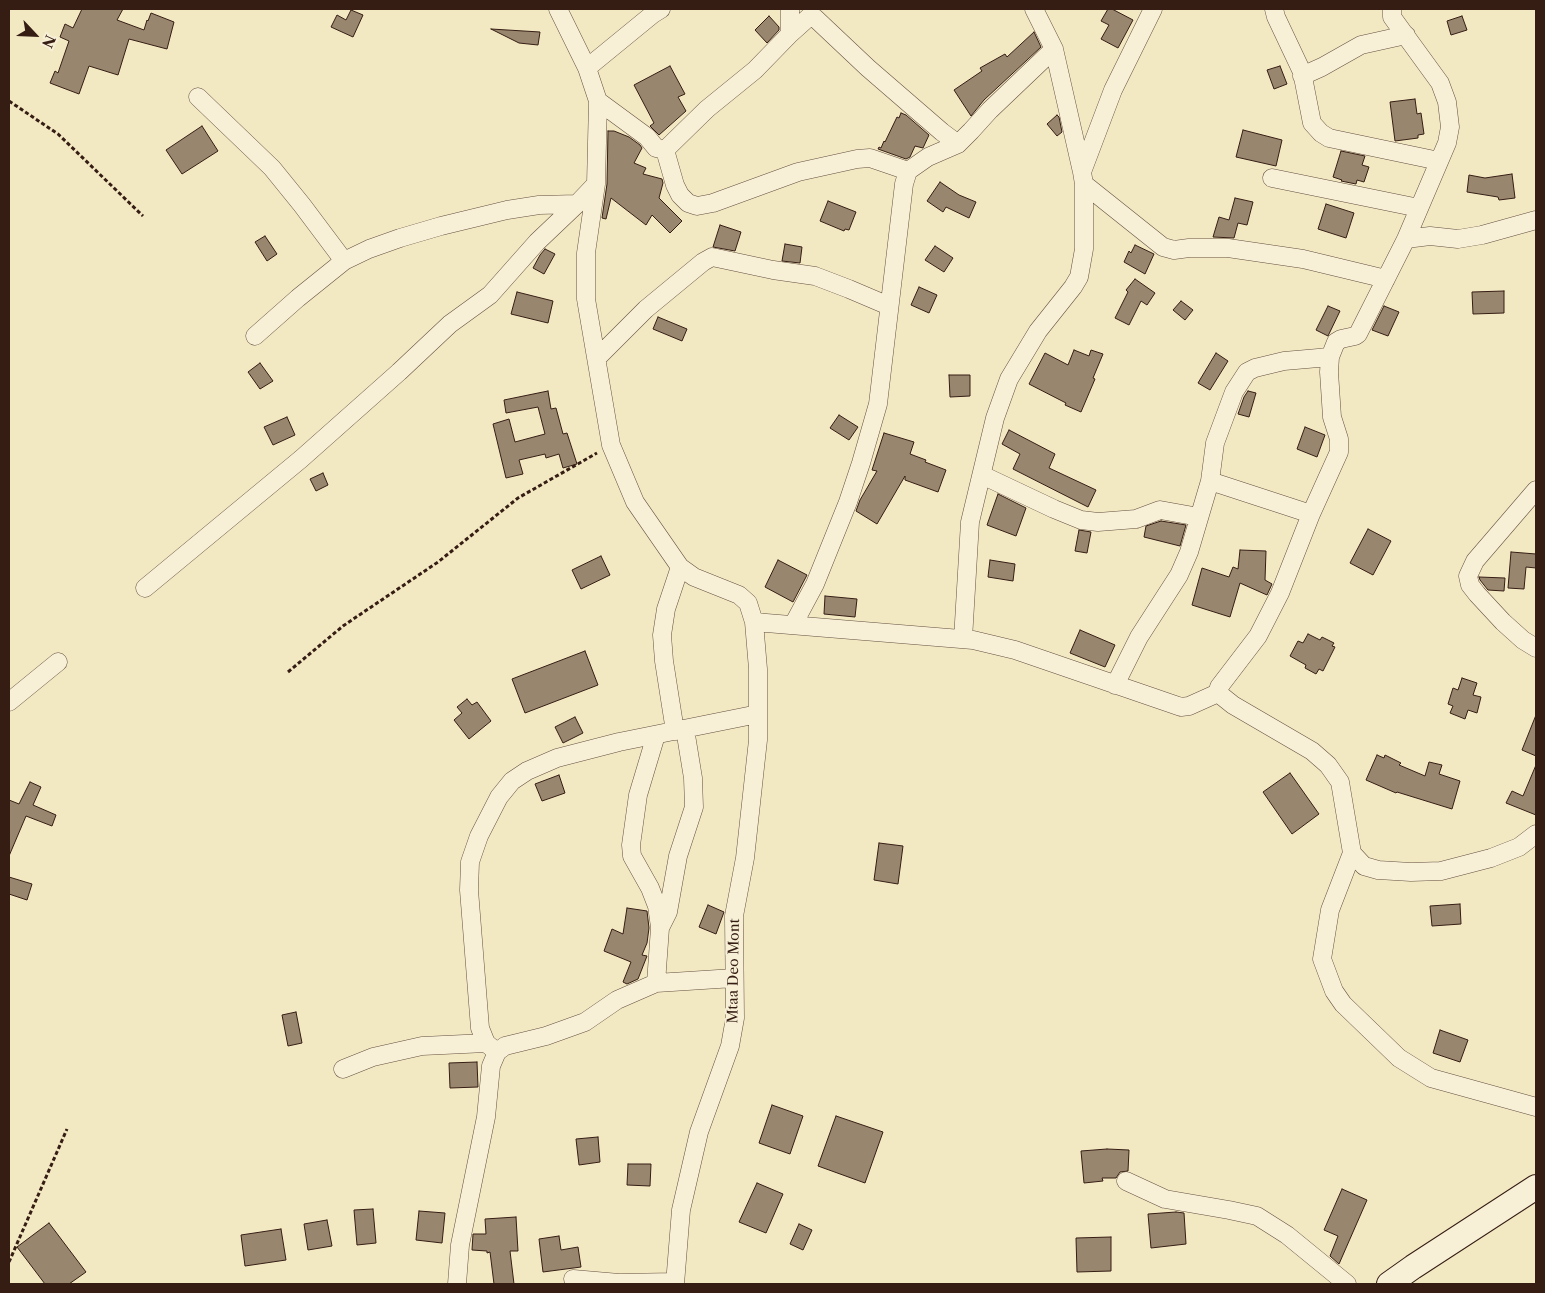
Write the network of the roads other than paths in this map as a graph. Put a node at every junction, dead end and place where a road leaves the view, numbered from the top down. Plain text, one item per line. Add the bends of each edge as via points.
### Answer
1 (558, 9) edge
2 (661, 9) edge
3 (790, 9) edge
4 (1034, 9) edge
5 (1153, 9) edge
6 (1274, 9) edge
7 (1392, 9) edge
8 (790, 34) junction
9 (1406, 35) junction
10 (1054, 49) junction
11 (587, 68) junction
12 (1302, 76) junction
13 (198, 97) dead end
14 (598, 101) junction
15 (958, 144) junction
16 (665, 150) junction
17 (1438, 161) junction
18 (908, 171) junction
19 (1083, 178) junction
20 (1272, 178) dead end
21 (596, 184) junction
22 (577, 204) junction
23 (1419, 208) junction
24 (1536, 220) edge
25 (1406, 239) junction
26 (344, 261) junction
27 (1386, 279) junction
28 (889, 306) junction
29 (255, 336) dead end
30 (1330, 357) junction
31 (597, 358) junction
32 (982, 475) junction
33 (1210, 480) junction
34 (1536, 490) edge
35 (1310, 514) junction
36 (1199, 518) junction
37 (680, 567) junction
38 (145, 588) dead end
39 (754, 622) junction
40 (792, 625) junction
41 (963, 639) junction
42 (1536, 648) edge
43 (58, 662) dead end
44 (1115, 685) junction
45 (1218, 693) junction
46 (9, 702) edge
47 (758, 714) junction
48 (680, 730) junction
49 (656, 735) junction
50 (1536, 834) edge
51 (1352, 853) junction
52 (660, 928) junction
53 (734, 978) junction
54 (656, 983) junction
55 (492, 1047) junction
56 (343, 1069) dead end
57 (1536, 1107) edge
58 (1126, 1181) dead end
59 (1536, 1187) edge
60 (574, 1279) dead end
61 (675, 1283) edge
62 (457, 1284) edge
63 (1347, 1284) edge
64 (1389, 1284) edge

1 - 11 street
2 - 11 street
3 - 8 street
4 - 10 street
5 - 19 street via 1113,90
6 - 12 street
7 - 9 street via 1392,17
8 - 15 street via 809,17 815,18
8 - 16 street via 755,70
9 - 12 street via 1361,45
9 - 17 street via 1440,83 1447,102 1450,127
10 - 15 street
10 - 19 street
11 - 14 street
12 - 17 street via 1312,123 1329,138
13 - 26 street via 272,168
14 - 16 street via 647,137 656,148
14 - 21 street
15 - 18 street via 928,157
16 - 18 street via 680,195 697,206 798,172 857,159 870,158
17 - 23 street
18 - 28 street
19 - 27 street via 1163,247 1174,250 1228,248 1284,256
19 - 32 street via 1084,249 1079,277 1038,331 1009,379
20 - 23 street
21 - 22 street
21 - 31 street via 586,253 586,299
22 - 26 street via 506,210 392,241
22 - 38 street via 537,242 490,295 450,324 301,459
23 - 25 street
24 - 25 street via 1458,239 1430,236
25 - 27 street
26 - 29 street
27 - 30 street via 1358,334 1338,340
28 - 31 street via 815,276 712,257 646,310
28 - 40 street via 878,404 861,463 815,584
30 - 33 street via 1284,361 1247,372 1234,392 1215,442
30 - 35 street via 1332,417 1339,439 1339,452
31 - 37 street via 611,446 635,502
32 - 36 street via 1081,520 1136,519 1160,510
32 - 41 street via 970,522
33 - 35 street
33 - 36 street
34 - 42 street via 1475,561 1468,576 1477,594 1496,615
35 - 45 street via 1280,593 1258,636 1219,687
36 - 44 street via 1179,576 1139,637
37 - 39 street via 694,577 738,595 748,604
37 - 48 street via 666,609 662,635 664,661
39 - 40 street
39 - 47 street, Mtaa Deo Mont
40 - 41 street
41 - 44 street via 1015,650
43 - 46 street
44 - 45 street via 1181,707
45 - 51 street via 1312,751 1328,765 1340,782
47 - 48 street
47 - 53 street, Mtaa Deo Mont via 745,858 734,916
48 - 49 street
48 - 52 street via 693,778 694,807 678,856 668,912
49 - 52 street via 638,795 631,845 632,856 657,906
49 - 55 street via 557,758 512,781 499,797 470,862 469,890 480,1028
50 - 51 street via 1519,847 1491,858 1441,871 1378,870 1364,866
51 - 57 street via 1330,910 1322,960 1334,991 1343,1004 1399,1058 1431,1078
52 - 54 street
53 - 54 street
53 - 61 street, Mtaa Deo Mont via 735,1018 730,1046 697,1140 681,1210
54 - 55 street via 617,1000 585,1022 546,1036
55 - 56 street via 422,1046 373,1057
55 - 62 street via 486,1117 460,1245
58 - 63 street via 1165,1199 1257,1216 1288,1235
59 - 64 street
60 - 61 street

